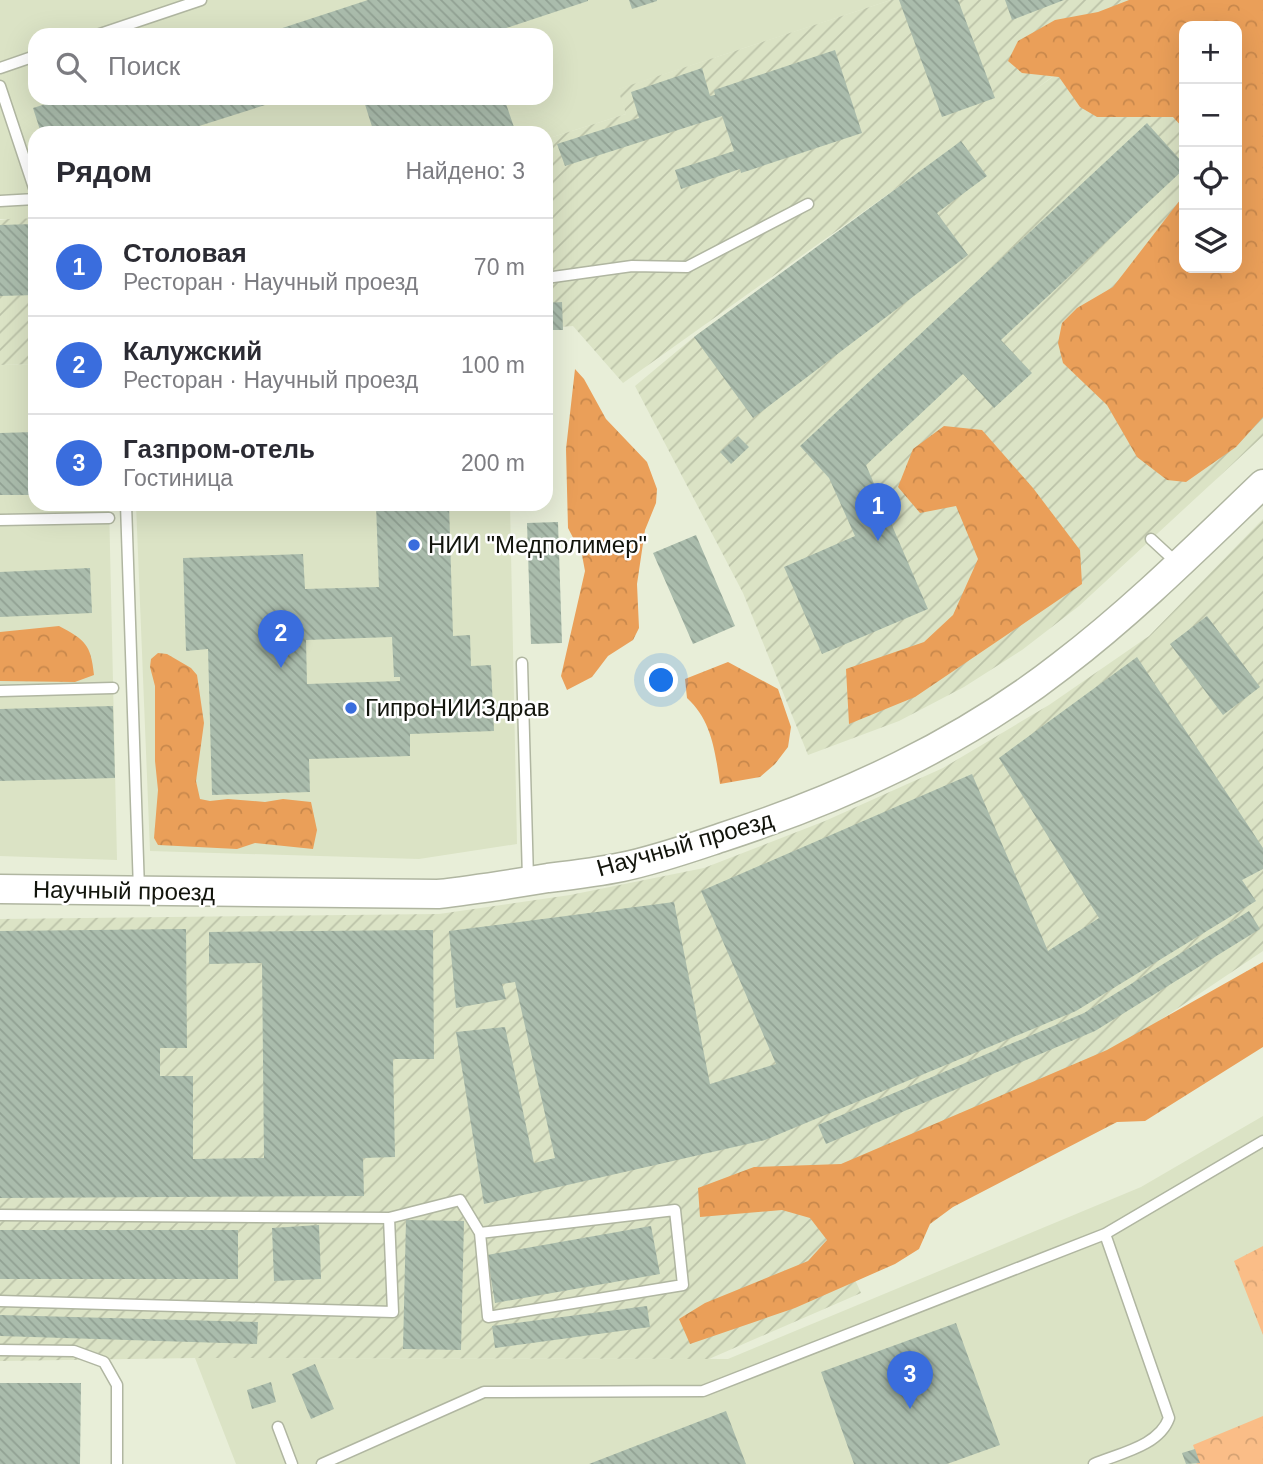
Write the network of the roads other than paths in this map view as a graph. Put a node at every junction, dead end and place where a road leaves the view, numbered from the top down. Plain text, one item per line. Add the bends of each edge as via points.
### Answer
1 (201, 0) edge
2 (118, 28) edge
3 (28, 58) edge
4 (0, 68) edge
5 (0, 86) edge
6 (28, 170) edge
7 (28, 199) edge
8 (0, 201) edge
9 (808, 204) dead end
10 (553, 277) edge
11 (1263, 484) edge
12 (126, 511) edge
13 (109, 518) dead end
14 (0, 520) edge
15 (1151, 539) dead end
16 (1179, 565) junction
17 (522, 663) dead end
18 (113, 688) dead end
19 (0, 691) edge
20 (528, 881) junction
21 (0, 889) edge
22 (139, 890) junction
23 (1263, 1142) edge
24 (0, 1215) edge
25 (389, 1218) junction
26 (480, 1233) junction
27 (1105, 1234) junction
28 (0, 1301) edge
29 (0, 1350) edge
30 (278, 1427) dead end
31 (117, 1464) edge
32 (292, 1464) edge
33 (322, 1464) edge
34 (1094, 1464) edge

1 - 2 lane
3 - 4 lane
5 - 6 lane
7 - 8 lane
9 - 10 lane via 687,267 632,265
11 - 16 street, Научный проезд
12 - 22 lane
13 - 14 lane
15 - 16 lane
16 - 20 street, Научный проезд via 1120,619 997,712 866,783 778,819 674,853 622,867
17 - 20 lane
18 - 19 lane
20 - 22 street, Научный проезд via 438,894
21 - 22 street, Научный проезд
23 - 27 lane
24 - 25 lane
25 - 26 lane via 460,1200
25 - 28 lane via 394,1312
26 - 26 lane via 675,1210 683,1285 488,1317
27 - 33 lane via 703,1391 484,1392
27 - 34 lane via 1169,1418 1165,1431 1154,1440
29 - 31 lane via 74,1351 104,1362 117,1385
30 - 32 lane

